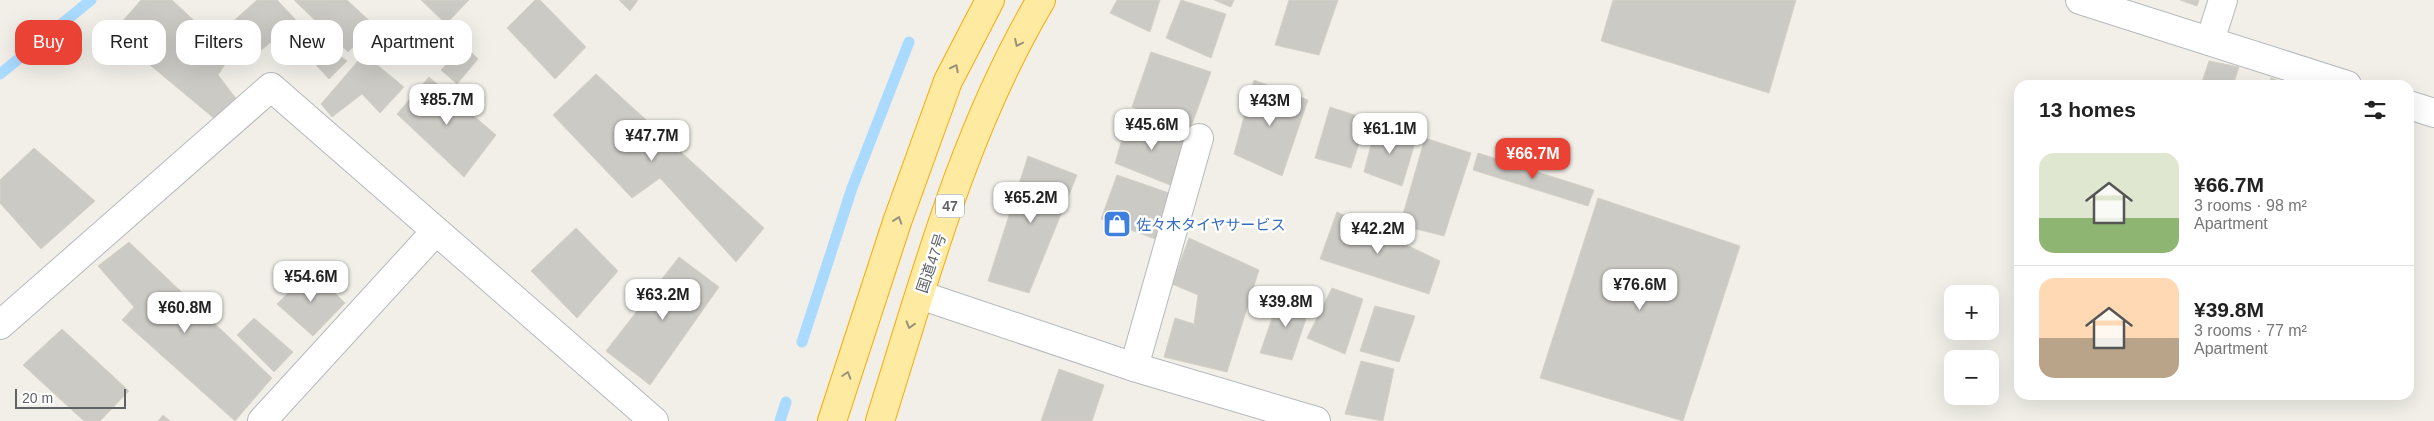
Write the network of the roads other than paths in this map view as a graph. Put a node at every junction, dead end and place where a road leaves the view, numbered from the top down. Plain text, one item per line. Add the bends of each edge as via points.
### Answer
1 (990, 0) edge
2 (1041, 0) edge
3 (2080, 0) edge
4 (2223, 0) edge
5 (2116, 5) edge
6 (2210, 41) junction
7 (2331, 80) edge
8 (2414, 107) edge
9 (2434, 113) edge
10 (1199, 138) dead end
11 (435, 232) junction
12 (920, 295) junction
13 (0, 325) edge
14 (1134, 367) junction
15 (262, 421) edge
16 (654, 421) edge
17 (832, 421) edge
18 (880, 421) edge
19 (1316, 421) edge

17 -> 1 highway via 897,222 948,81
2 -> 12 highway, 国道47号 / 47 via 1026,24 975,132
3 - 5 street
4 - 6 street
5 - 6 street
6 - 7 street
8 - 9 street
10 - 14 street
11 - 13 street via 271,86
11 - 15 street
11 - 16 street
12 - 14 street
12 -> 18 highway, 国道47号 / 47
14 - 19 street

